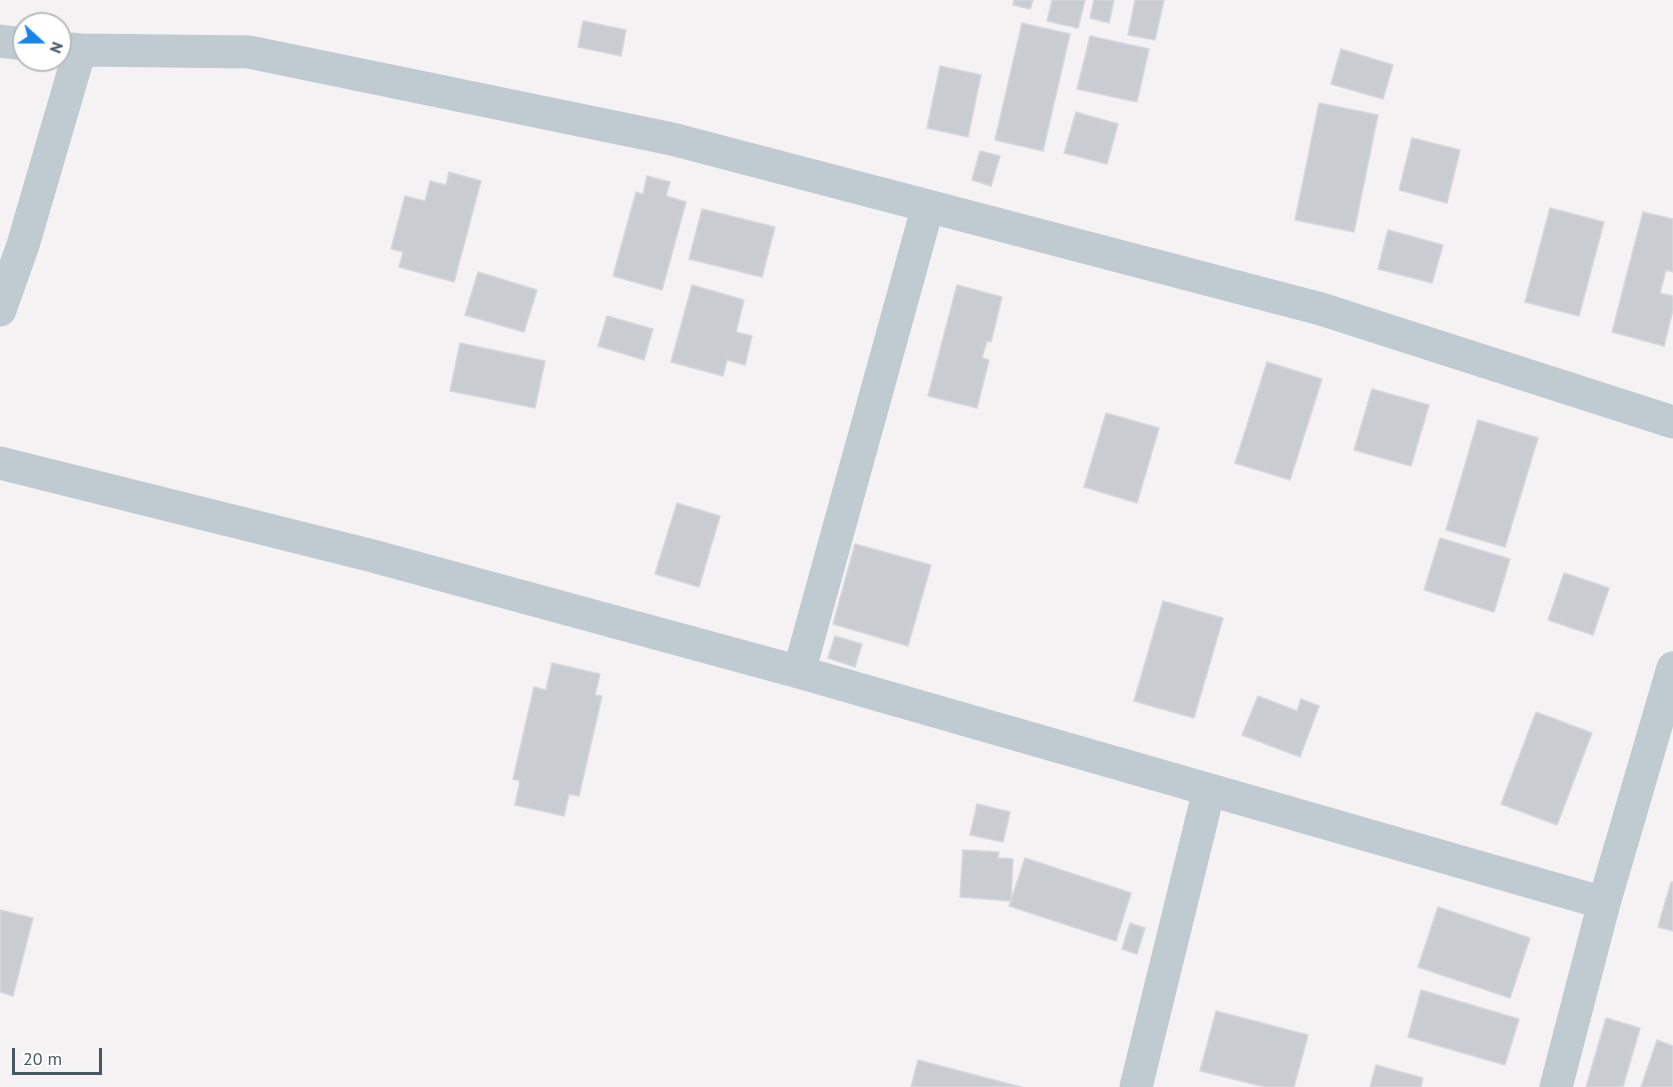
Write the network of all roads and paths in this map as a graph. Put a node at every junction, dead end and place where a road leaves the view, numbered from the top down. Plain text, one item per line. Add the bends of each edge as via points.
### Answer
1 (72, 49) edge
2 (64, 72) edge
3 (928, 206) junction
4 (0, 310) edge
5 (1673, 422) edge
6 (0, 463) edge
7 (1673, 668) edge
8 (799, 672) junction
9 (1209, 790) junction
10 (1604, 903) junction
11 (1136, 1087) edge
12 (1556, 1087) edge

1 - 3 street via 249,52 672,139
2 - 4 street via 23,245
3 - 5 street via 1321,309
3 - 8 street
6 - 8 street via 369,555
7 - 10 street
8 - 9 street
9 - 10 street
9 - 11 street
10 - 12 street

